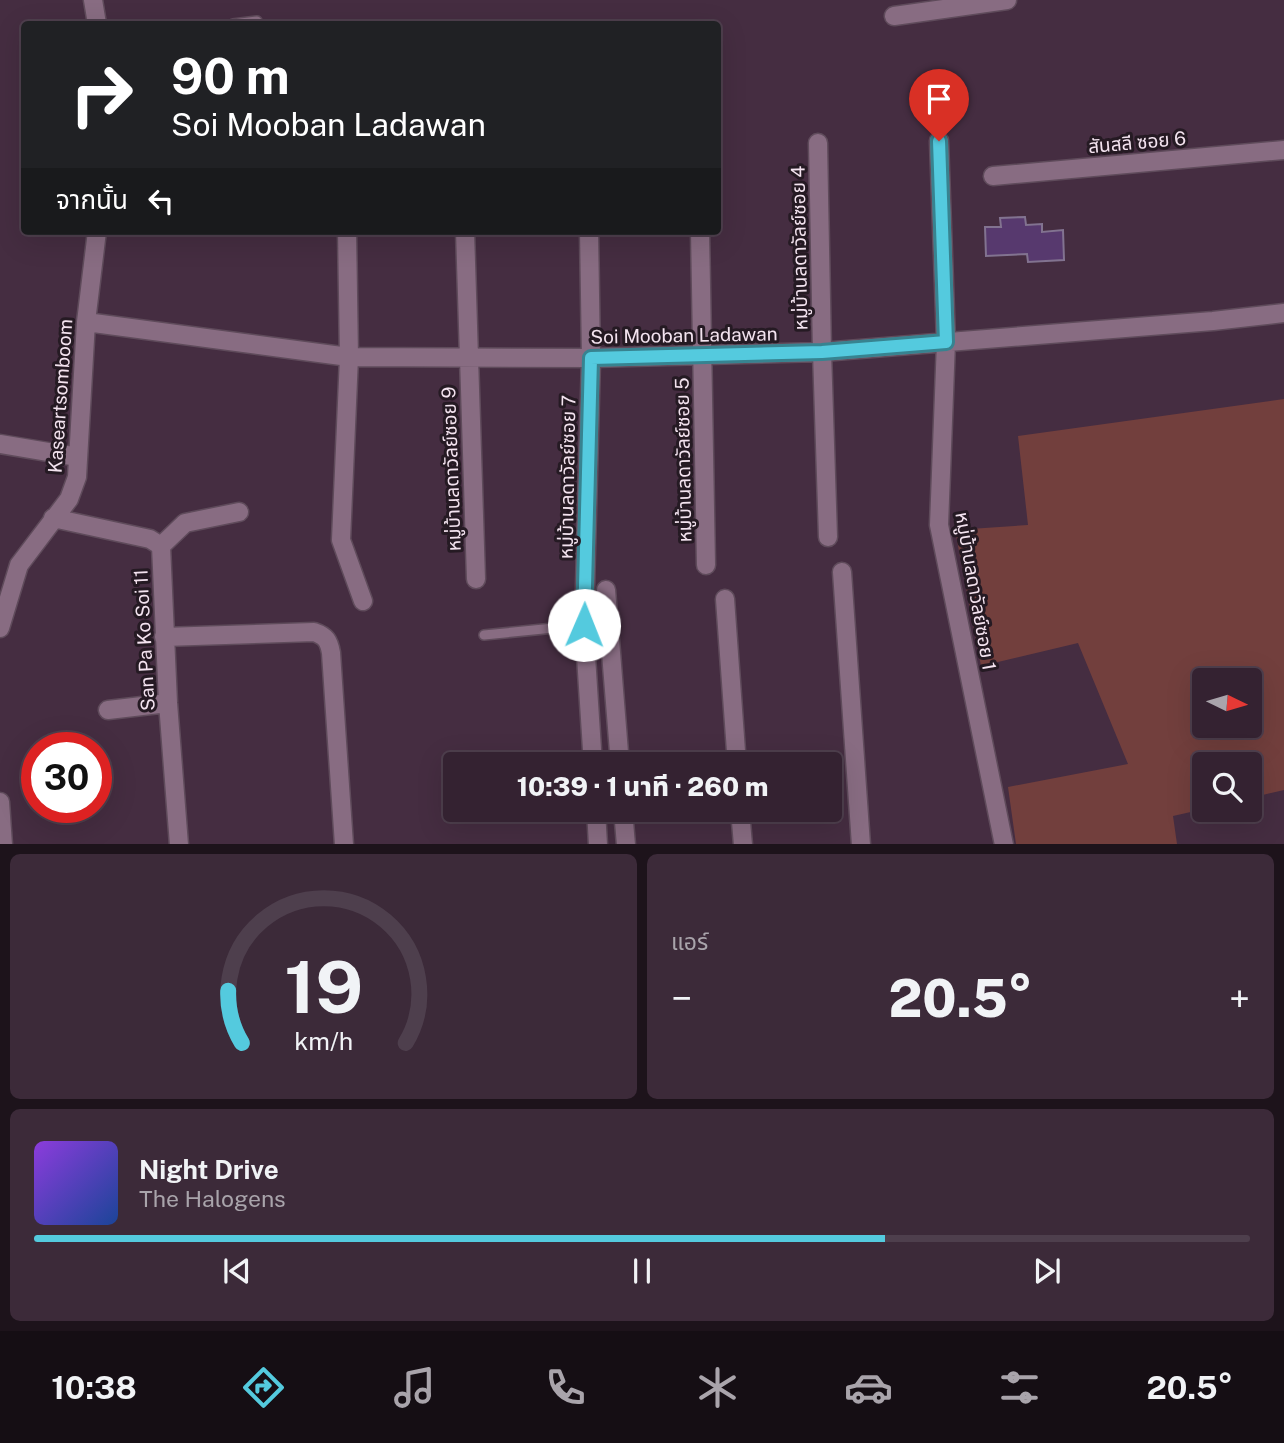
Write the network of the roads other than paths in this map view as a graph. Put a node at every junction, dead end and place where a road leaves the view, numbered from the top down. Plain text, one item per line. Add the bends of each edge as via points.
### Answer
1 (93, 0) edge
2 (1007, 0) edge
3 (894, 16) dead end
4 (96, 21) edge
5 (939, 141) dead end
6 (818, 143) dead end
7 (1284, 150) edge
8 (993, 176) dead end
9 (97, 235) edge
10 (347, 235) edge
11 (465, 235) edge
12 (589, 235) edge
13 (700, 235) edge
14 (1284, 313) edge
15 (86, 323) junction
16 (946, 342) junction
17 (822, 352) junction
18 (703, 355) junction
19 (349, 357) junction
20 (468, 358) junction
21 (591, 358) junction
22 (0, 444) edge
23 (78, 457) junction
24 (239, 512) dead end
25 (53, 518) junction
26 (828, 537) dead end
27 (161, 546) junction
28 (706, 565) dead end
29 (842, 572) dead end
30 (476, 579) dead end
31 (606, 590) dead end
32 (725, 598) dead end
33 (363, 601) dead end
34 (584, 625) junction
35 (0, 628) edge
36 (484, 635) dead end
37 (164, 637) junction
38 (168, 704) junction
39 (108, 710) dead end
40 (592, 752) edge
41 (619, 752) edge
42 (736, 752) edge
43 (0, 802) edge
44 (597, 822) edge
45 (624, 822) edge
46 (741, 822) edge
47 (3, 844) edge
48 (179, 844) edge
49 (344, 844) edge
50 (598, 844) edge
51 (626, 844) edge
52 (743, 844) edge
53 (861, 844) edge
54 (1004, 844) edge

1 - 4 street
2 - 3 street
5 - 16 street, หมู่บ้านลดาวัลย์ซอย 1
6 - 17 street, หมู่บ้านลดาวัลย์ซอย 4
7 - 8 street, สันสลี ซอย 6
9 - 15 street, Kaseartsomboom
10 - 19 street
11 - 20 street, หมู่บ้านลดาวัลย์ซอย 9
12 - 21 street, หมู่บ้านลดาวัลย์ซอย 7
13 - 18 street, หมู่บ้านลดาวัลย์ซอย 5
14 - 16 street, Soi Mooban Ladawan
15 - 19 street, Soi Mooban Ladawan
15 - 23 street, Kaseartsomboom
16 - 17 street, Soi Mooban Ladawan
16 - 54 street, หมู่บ้านลดาวัลย์ซอย 1 via 939,525
17 - 18 street, Soi Mooban Ladawan
17 - 26 street, หมู่บ้านลดาวัลย์ซอย 4
18 - 21 street, Soi Mooban Ladawan
18 - 28 street, หมู่บ้านลดาวัลย์ซอย 5
19 - 20 street, Soi Mooban Ladawan
19 - 33 street via 341,540
20 - 21 street, Soi Mooban Ladawan
20 - 30 street, หมู่บ้านลดาวัลย์ซอย 9
21 - 34 street, หมู่บ้านลดาวัลย์ซอย 7
22 - 23 street
23 - 25 street, Kaseartsomboom via 69,499
24 - 27 street via 185,523
25 - 27 street, San Pa Ko Soi 11 via 150,539
25 - 35 street, Kaseartsomboom via 19,565
27 - 37 street, San Pa Ko Soi 11
29 - 53 street
31 - 41 street
32 - 42 street
34 - 36 lane
34 - 40 street, หมู่บ้านลดาวัลย์ซอย 7
37 - 38 street, San Pa Ko Soi 11
37 - 49 street via 314,632 329,641
38 - 39 street
38 - 48 street, San Pa Ko Soi 11
43 - 47 street
44 - 50 street
45 - 51 street
46 - 52 street

